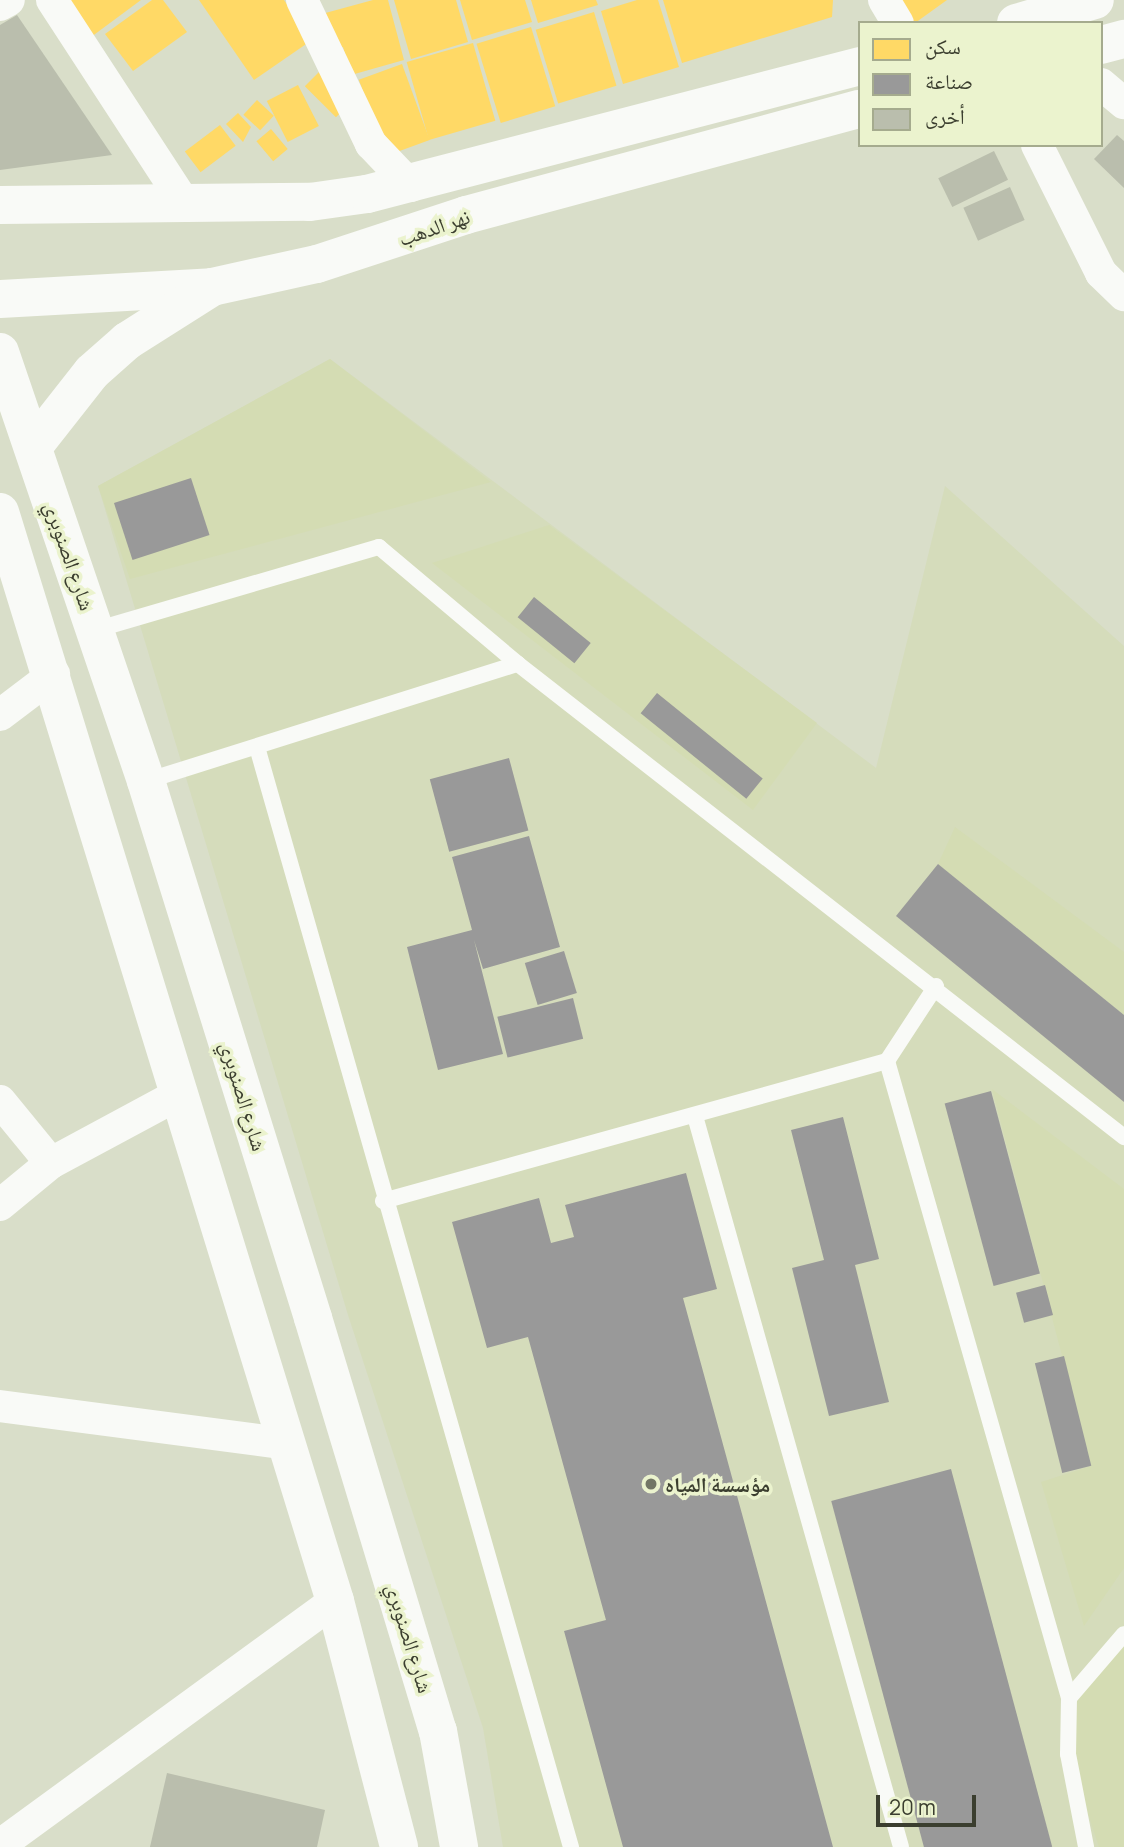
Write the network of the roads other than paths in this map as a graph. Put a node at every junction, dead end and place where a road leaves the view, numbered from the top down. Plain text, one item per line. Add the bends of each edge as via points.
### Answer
1 (9, 0) edge
2 (52, 0) edge
3 (884, 0) edge
4 (1095, 0) edge
5 (307, 1) edge
6 (0, 5) edge
7 (897, 21) edge
8 (1023, 21) edge
9 (1124, 39) edge
10 (1103, 44) edge
11 (858, 67) edge
12 (1103, 86) edge
13 (1124, 103) edge
14 (858, 110) edge
15 (1038, 147) edge
16 (411, 186) junction
17 (181, 198) junction
18 (0, 205) edge
19 (212, 287) junction
20 (1124, 295) edge
21 (0, 299) edge
22 (0, 352) edge
23 (33, 447) junction
24 (0, 512) edge
25 (95, 630) junction
26 (518, 664) junction
27 (54, 674) junction
28 (0, 715) edge
29 (257, 747) junction
30 (146, 781) junction
31 (936, 986) junction
32 (887, 1061) junction
33 (181, 1093) junction
34 (0, 1101) edge
35 (695, 1116) junction
36 (1124, 1137) edge
37 (51, 1163) junction
38 (383, 1201) junction
39 (0, 1205) edge
40 (0, 1406) edge
41 (288, 1444) junction
42 (335, 1601) junction
43 (1124, 1634) edge
44 (1069, 1698) junction
45 (0, 1845) edge
46 (399, 1847) edge
47 (459, 1847) edge
48 (570, 1847) edge
49 (901, 1847) edge
50 (1086, 1847) edge

1 - 6 street
2 - 17 street
3 - 7 street
4 - 8 main road
5 - 16 street via 371,144
9 - 10 main road
11 - 16 main road, نهر الدهب
12 - 13 street
14 - 19 main road, نهر الدهب via 466,215 317,264
15 - 20 street via 1101,273
16 - 17 main road, نهر الدهب via 310,202
17 - 18 main road, نهر الدهب
19 - 21 main road, نهر الدهب
19 - 23 main road via 118,348
22 - 23 main road, شارع الصنوبري
23 - 25 main road, شارع الصنوبري
24 - 27 main road
25 - 26 lane via 379,547
25 - 30 main road, شارع الصنوبري
26 - 29 lane
26 - 31 lane
27 - 28 street
27 - 33 main road
29 - 30 lane
29 - 38 lane
30 - 47 main road, شارع الصنوبري via 438,1731
31 - 32 lane
31 - 36 lane
32 - 35 lane
32 - 44 lane
33 - 37 street
33 - 41 main road
34 - 37 street
35 - 38 lane
35 - 49 lane
37 - 39 street
38 - 48 lane
40 - 41 street
41 - 42 main road
42 - 45 street
42 - 46 main road
43 - 44 lane
44 - 50 lane via 1068,1754

